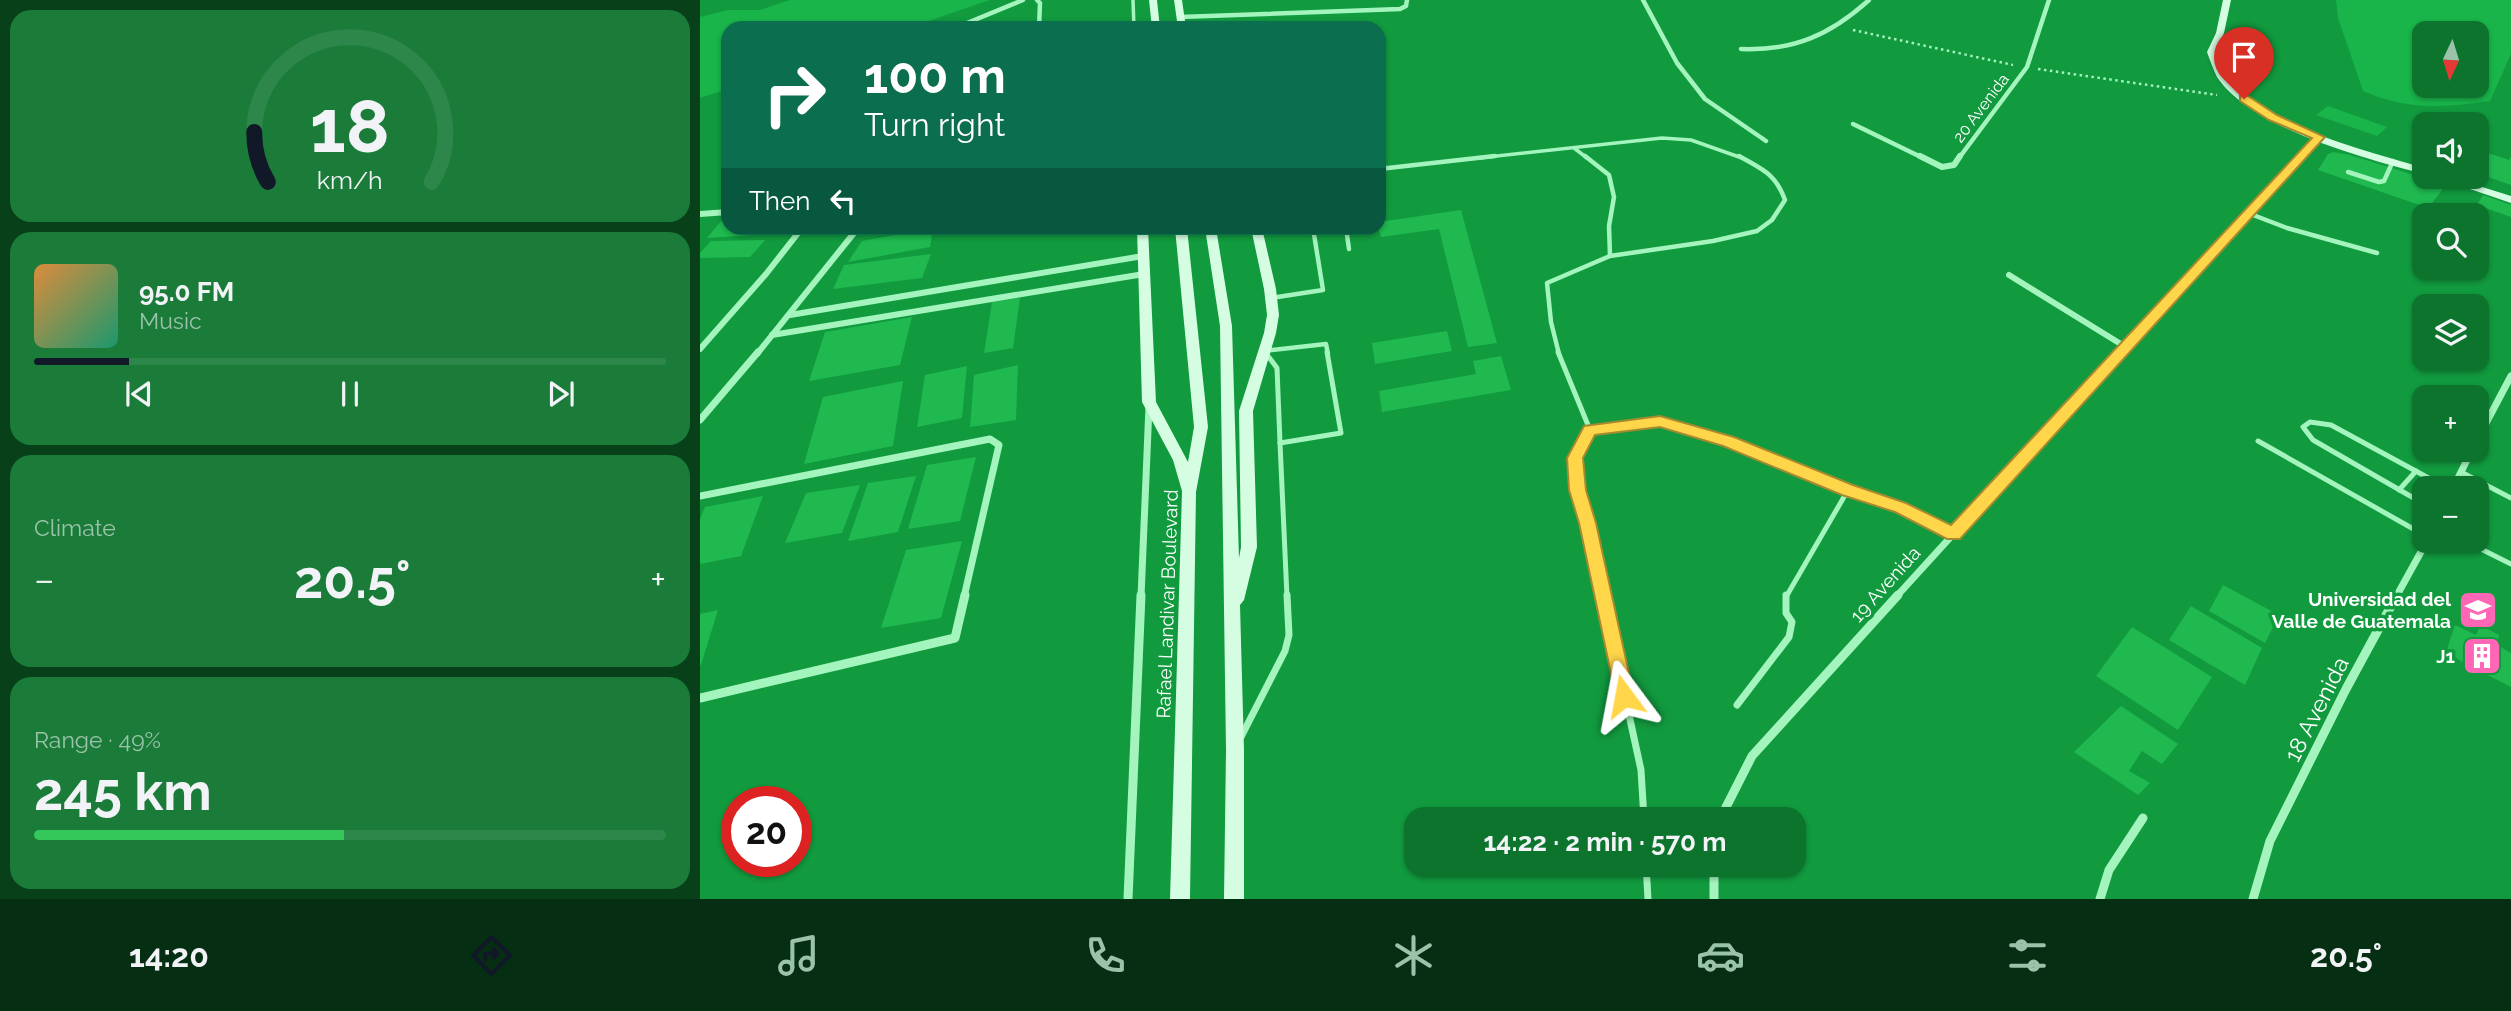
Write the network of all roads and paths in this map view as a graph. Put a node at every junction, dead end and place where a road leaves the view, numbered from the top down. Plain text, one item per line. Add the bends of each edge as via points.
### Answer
1 (1023, 0) edge
2 (1037, 0) edge
3 (1133, 0) edge
4 (1153, 0) edge
5 (1178, 0) edge
6 (1407, 0) edge
7 (1643, 0) edge
8 (1869, 0) edge
9 (2049, 0) edge
10 (2227, 0) edge
11 (1180, 17) junction
12 (972, 21) edge
13 (1039, 21) edge
14 (1134, 21) edge
15 (1155, 21) edge
16 (1181, 21) edge
17 (1741, 48) dead end
18 (1853, 124) dead end
19 (2319, 137) junction
20 (1766, 141) dead end
21 (1573, 147) junction
22 (2393, 161) junction
23 (1386, 168) edge
24 (2412, 168) edge
25 (2348, 172) dead end
26 (2477, 189) edge
27 (2511, 200) edge
28 (721, 212) edge
29 (2248, 213) junction
30 (700, 214) edge
31 (797, 235) edge
32 (853, 235) edge
33 (1142, 235) edge
34 (1182, 235) edge
35 (1211, 235) edge
36 (1258, 235) edge
37 (1314, 235) edge
38 (1347, 235) edge
39 (1349, 249) dead end
40 (2377, 253) dead end
41 (1143, 256) junction
42 (1610, 256) junction
43 (1049, 272) junction
44 (1144, 274) junction
45 (2009, 275) dead end
46 (949, 289) junction
47 (1048, 290) junction
48 (1271, 298) junction
49 (947, 307) junction
50 (790, 315) junction
51 (772, 335) junction
52 (2124, 346) junction
53 (700, 349) edge
54 (1264, 351) junction
55 (2511, 376) edge
56 (1149, 402) junction
57 (2489, 417) edge
58 (700, 420) edge
59 (1590, 430) junction
60 (2258, 441) dead end
61 (1280, 443) junction
62 (2464, 462) edge
63 (2416, 471) junction
64 (2460, 471) junction
65 (2426, 476) edge
66 (2457, 476) edge
67 (1847, 490) junction
68 (2399, 490) junction
69 (1189, 492) junction
70 (700, 496) edge
71 (2412, 497) edge
72 (2511, 498) edge
73 (2412, 528) edge
74 (1954, 534) junction
75 (2420, 553) edge
76 (2489, 553) edge
77 (2511, 564) edge
78 (1230, 621) junction
79 (700, 698) edge
80 (1737, 705) dead end
81 (1235, 750) junction
82 (1643, 807) edge
83 (1726, 807) edge
84 (2143, 818) dead end
85 (1647, 877) edge
86 (1714, 877) edge
87 (1128, 899) edge
88 (1180, 899) edge
89 (1234, 899) edge
90 (1648, 899) edge
91 (1714, 899) edge
92 (2101, 899) edge
93 (2253, 899) edge

1 - 12 street
2 - 13 street
3 - 14 lane
4 - 15 main road
5 - 11 main road
6 - 11 street via 1400,9
7 - 20 street via 1677,63 1705,99
8 - 17 street via 1810,38 1770,50
9 - 18 street, 20 Avenida via 2027,67 1954,165 1942,167
10 - 19 main road via 2211,52 2222,80 2258,109
11 - 16 main road
19 - 22 main road
19 - 29 street, 19 Avenida
21 - 23 lane
21 - 42 lane via 1609,175 1614,197
21 - 42 lane via 1662,138 1691,140 1731,152 1771,174 1785,200 1772,220 1757,231
22 - 24 main road
22 - 25 lane via 2384,181
26 - 27 main road
28 - 30 street
29 - 40 lane
29 - 52 street, 19 Avenida
31 - 53 street
32 - 50 street
33 - 41 main road
34 - 69 main road, Rafael Landivar Boulevard via 1201,427
35 - 78 main road via 1226,326
36 - 48 main road
37 - 48 lane via 1323,290
38 - 39 lane
41 - 43 street
41 - 44 main road
42 - 59 lane via 1547,283 1547,312 1560,363
43 - 46 street
43 - 47 street
44 - 47 street
44 - 56 main road
45 - 52 street
46 - 49 street
46 - 50 street
47 - 49 street
48 - 54 main road via 1273,315
49 - 51 street
50 - 51 street
51 - 58 street
52 - 74 street, 19 Avenida
54 - 61 lane via 1277,368
54 - 61 lane via 1326,344 1341,432
54 - 78 main road via 1246,411 1249,547
55 - 57 street
56 - 69 main road via 1180,460
56 - 87 street
59 - 67 lane via 1660,422 1728,441
59 - 82 lane via 1575,458 1577,490 1641,771
60 - 73 lane
61 - 81 lane via 1289,635
62 - 64 street
63 - 65 lane
63 - 68 lane
63 - 68 lane via 2331,425 2310,422 2303,427 2312,440
64 - 66 street
64 - 72 lane
67 - 74 lane via 1900,508
67 - 80 lane via 1786,595 1786,612 1792,622 1789,637
68 - 71 lane
69 - 88 main road, Rafael Landivar Boulevard
70 - 79 street via 980,440 990,439 999,445 955,638
74 - 83 street, 19 Avenida via 1752,756
75 - 93 street, 18 Avenida via 2270,841
76 - 77 lane
78 - 81 main road
81 - 89 main road
84 - 92 street via 2109,870
85 - 90 lane
86 - 91 street

